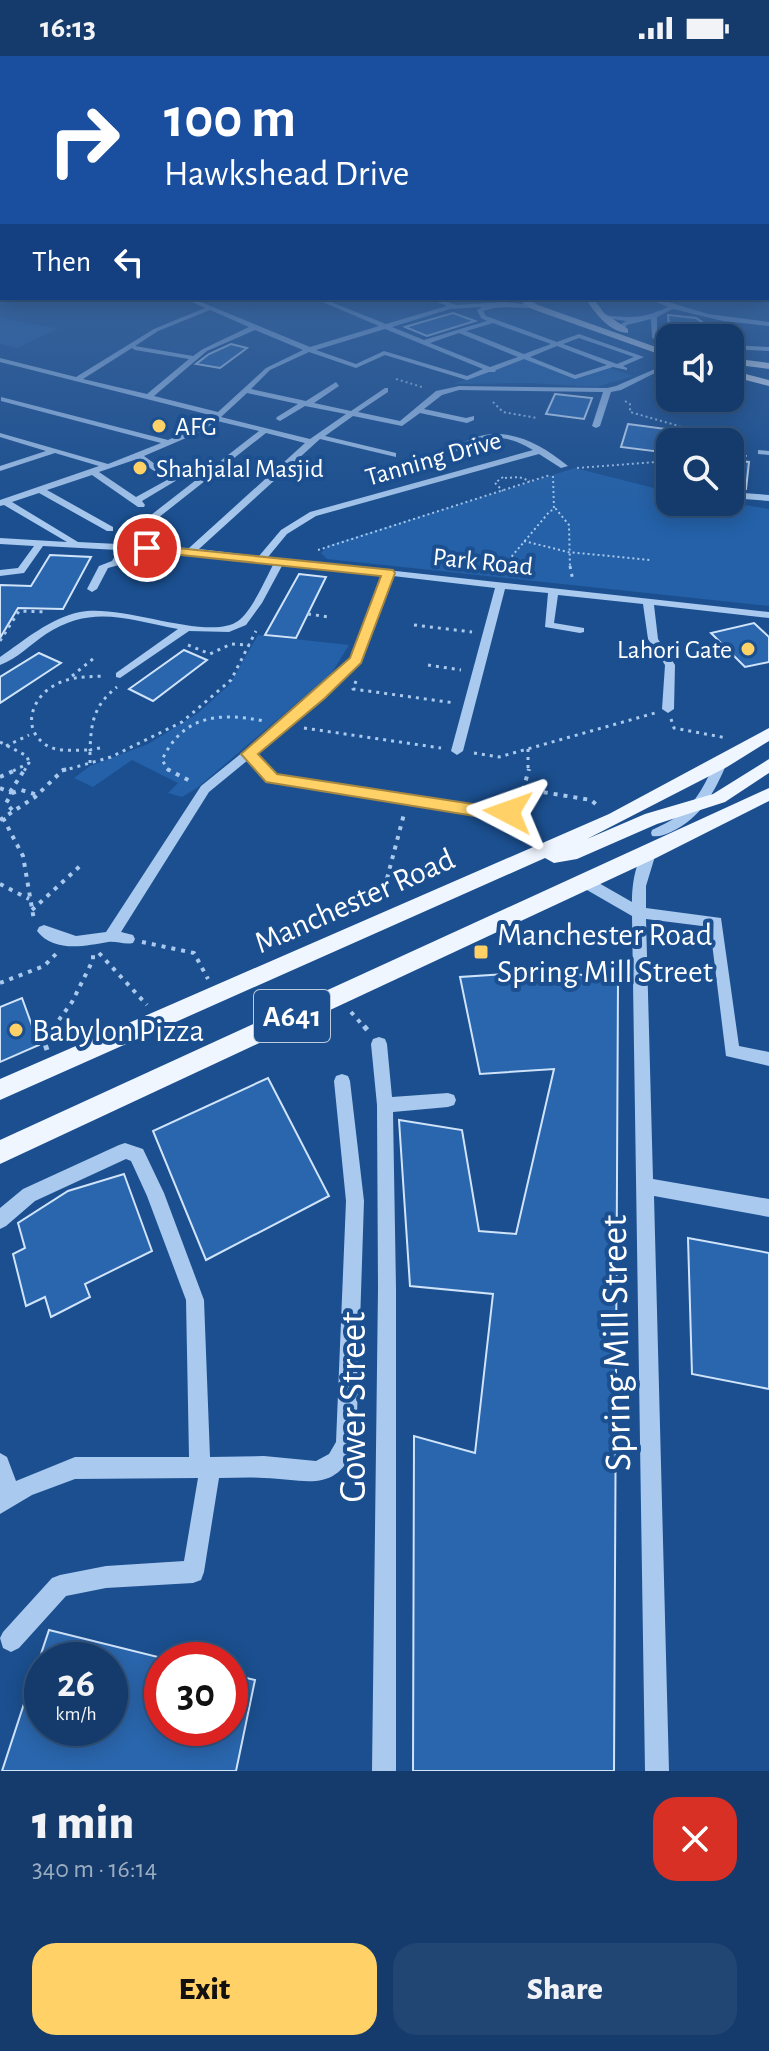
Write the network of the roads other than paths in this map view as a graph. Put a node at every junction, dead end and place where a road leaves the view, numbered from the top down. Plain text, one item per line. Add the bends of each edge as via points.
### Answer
1 (8, 362) edge
2 (104, 362) edge
3 (188, 362) edge
4 (282, 362) edge
5 (343, 362) edge
6 (365, 362) edge
7 (414, 362) edge
8 (474, 362) edge
9 (506, 362) edge
10 (538, 362) edge
11 (604, 362) edge
12 (626, 362) edge
13 (744, 363) edge
14 (615, 366) junction
15 (769, 366) edge
16 (489, 368) junction
17 (656, 369) edge
18 (648, 375) junction
19 (744, 377) edge
20 (77, 379) junction
21 (503, 380) junction
22 (769, 383) edge
23 (336, 384) dead end
24 (245, 390) junction
25 (385, 390) dead end
26 (607, 390) junction
27 (148, 397) junction
28 (4, 399) dead end
29 (306, 403) junction
30 (419, 410) junction
31 (353, 414) junction
32 (218, 417) junction
33 (471, 418) dead end
34 (280, 419) dead end
35 (596, 426) dead end
36 (265, 430) junction
37 (0, 435) edge
38 (321, 437) junction
39 (311, 442) junction
40 (171, 443) junction
41 (457, 449) dead end
42 (54, 451) junction
43 (539, 451) junction
44 (393, 455) dead end
45 (138, 456) junction
46 (107, 466) junction
47 (0, 469) edge
48 (92, 471) junction
49 (558, 471) road end
50 (39, 489) junction
51 (744, 496) edge
52 (769, 498) edge
53 (2, 502) edge
54 (110, 529) dead end
55 (0, 541) edge
56 (40, 543) junction
57 (78, 544) junction
58 (123, 547) junction
59 (191, 551) junction
60 (262, 558) junction
61 (281, 560) junction
62 (0, 573) edge
63 (389, 573) junction
64 (496, 585) junction
65 (92, 589) dead end
66 (553, 591) junction
67 (648, 601) junction
68 (769, 615) edge
69 (187, 627) junction
70 (580, 630) dead end
71 (0, 662) edge
72 (118, 678) road end
73 (668, 709) road end
74 (764, 736) edge
75 (457, 751) dead end
76 (249, 754) junction
77 (721, 763) junction
78 (769, 765) edge
79 (769, 794) edge
80 (512, 799) road end
81 (702, 804) junction
82 (657, 833) dead end
83 (649, 853) junction
84 (522, 860) junction
85 (585, 882) junction
86 (639, 913) junction
87 (44, 931) road end
88 (111, 936) junction
89 (128, 939) road end
90 (379, 1044) dead end
91 (769, 1059) edge
92 (342, 1081) dead end
93 (0, 1090) edge
94 (448, 1100) dead end
95 (385, 1105) junction
96 (0, 1152) edge
97 (646, 1186) junction
98 (769, 1208) edge
99 (0, 1220) edge
100 (0, 1464) edge
101 (204, 1467) junction
102 (5, 1500) edge
103 (11, 1640) dead end
104 (384, 1771) edge
105 (657, 1771) edge

1 - 20 street
2 - 20 street
3 - 27 street
4 - 24 street
5 - 6 street
7 - 16 street via 467,378
8 - 16 street
9 - 16 street
10 - 14 street via 575,377
11 - 14 street
12 - 14 street
13 - 15 main road
14 - 18 street
16 - 21 street
17 - 18 street
18 - 26 street
19 - 22 main road
20 - 27 street
21 - 26 street
21 - 30 street via 439,393
23 - 29 street
24 - 29 street
24 - 32 street
25 - 31 street
26 - 35 street
27 - 32 street
28 - 40 street
29 - 31 street
29 - 34 street
30 - 31 street via 402,424
30 - 33 street
31 - 38 street
32 - 36 street
32 - 40 street
36 - 39 street
36 - 58 street via 127,538
37 - 42 street
38 - 39 street
38 - 44 street
39 - 59 street
40 - 45 street
41 - 43 street via 498,434
42 - 46 street
42 - 47 street
43 - 49 street
43 - 60 street, Tanning Drive via 313,514 291,523
45 - 46 street
45 - 48 street via 173,480 140,504
46 - 48 street
48 - 50 street
50 - 53 street
50 - 54 street
51 - 52 street
53 - 57 street
55 - 56 street, Park Road
56 - 57 street, Park Road
56 - 62 street via 21,571
57 - 58 street, Park Road
58 - 59 street, Park Road
58 - 65 street via 116,563 104,566
59 - 60 street, Park Road
60 - 61 street, Park Road
61 - 63 street, Park Road
61 - 69 street via 243,623 220,629
63 - 64 street, Park Road
63 - 76 street via 356,660
64 - 66 street, Park Road
64 - 75 street
66 - 67 street, Park Road
66 - 70 street via 549,625
67 - 68 street, Park Road
67 - 73 street via 653,639 670,665
69 - 71 street via 109,613 80,614
69 - 72 street
74 - 77 main road, Manchester Road / A641
76 - 80 street via 272,778 499,814 508,812
76 - 88 street via 205,789
77 - 81 street
77 - 84 main road, Manchester Road / A641
78 - 81 main road
79 - 83 main road, A641
81 - 82 street
81 - 84 main road via 651,819 570,854
83 - 85 main road, A641
83 - 86 street, Spring Mill Street via 639,886
84 - 93 main road, Manchester Road / A641
85 - 86 street
85 - 96 main road, A641
86 - 91 street via 716,922 732,1051
86 - 97 street, Spring Mill Street
87 - 88 street via 67,943
88 - 89 street
90 - 95 street, Gower Street
92 - 101 street via 355,1201 346,1445 336,1461 318,1472
94 - 95 street
95 - 104 street, Gower Street
97 - 98 street
97 - 105 street, Spring Mill Street
99 - 101 street via 29,1195 125,1151 137,1155 195,1300
100 - 102 street
101 - 102 street via 75,1468
101 - 103 street via 193,1572 106,1577 60,1586

